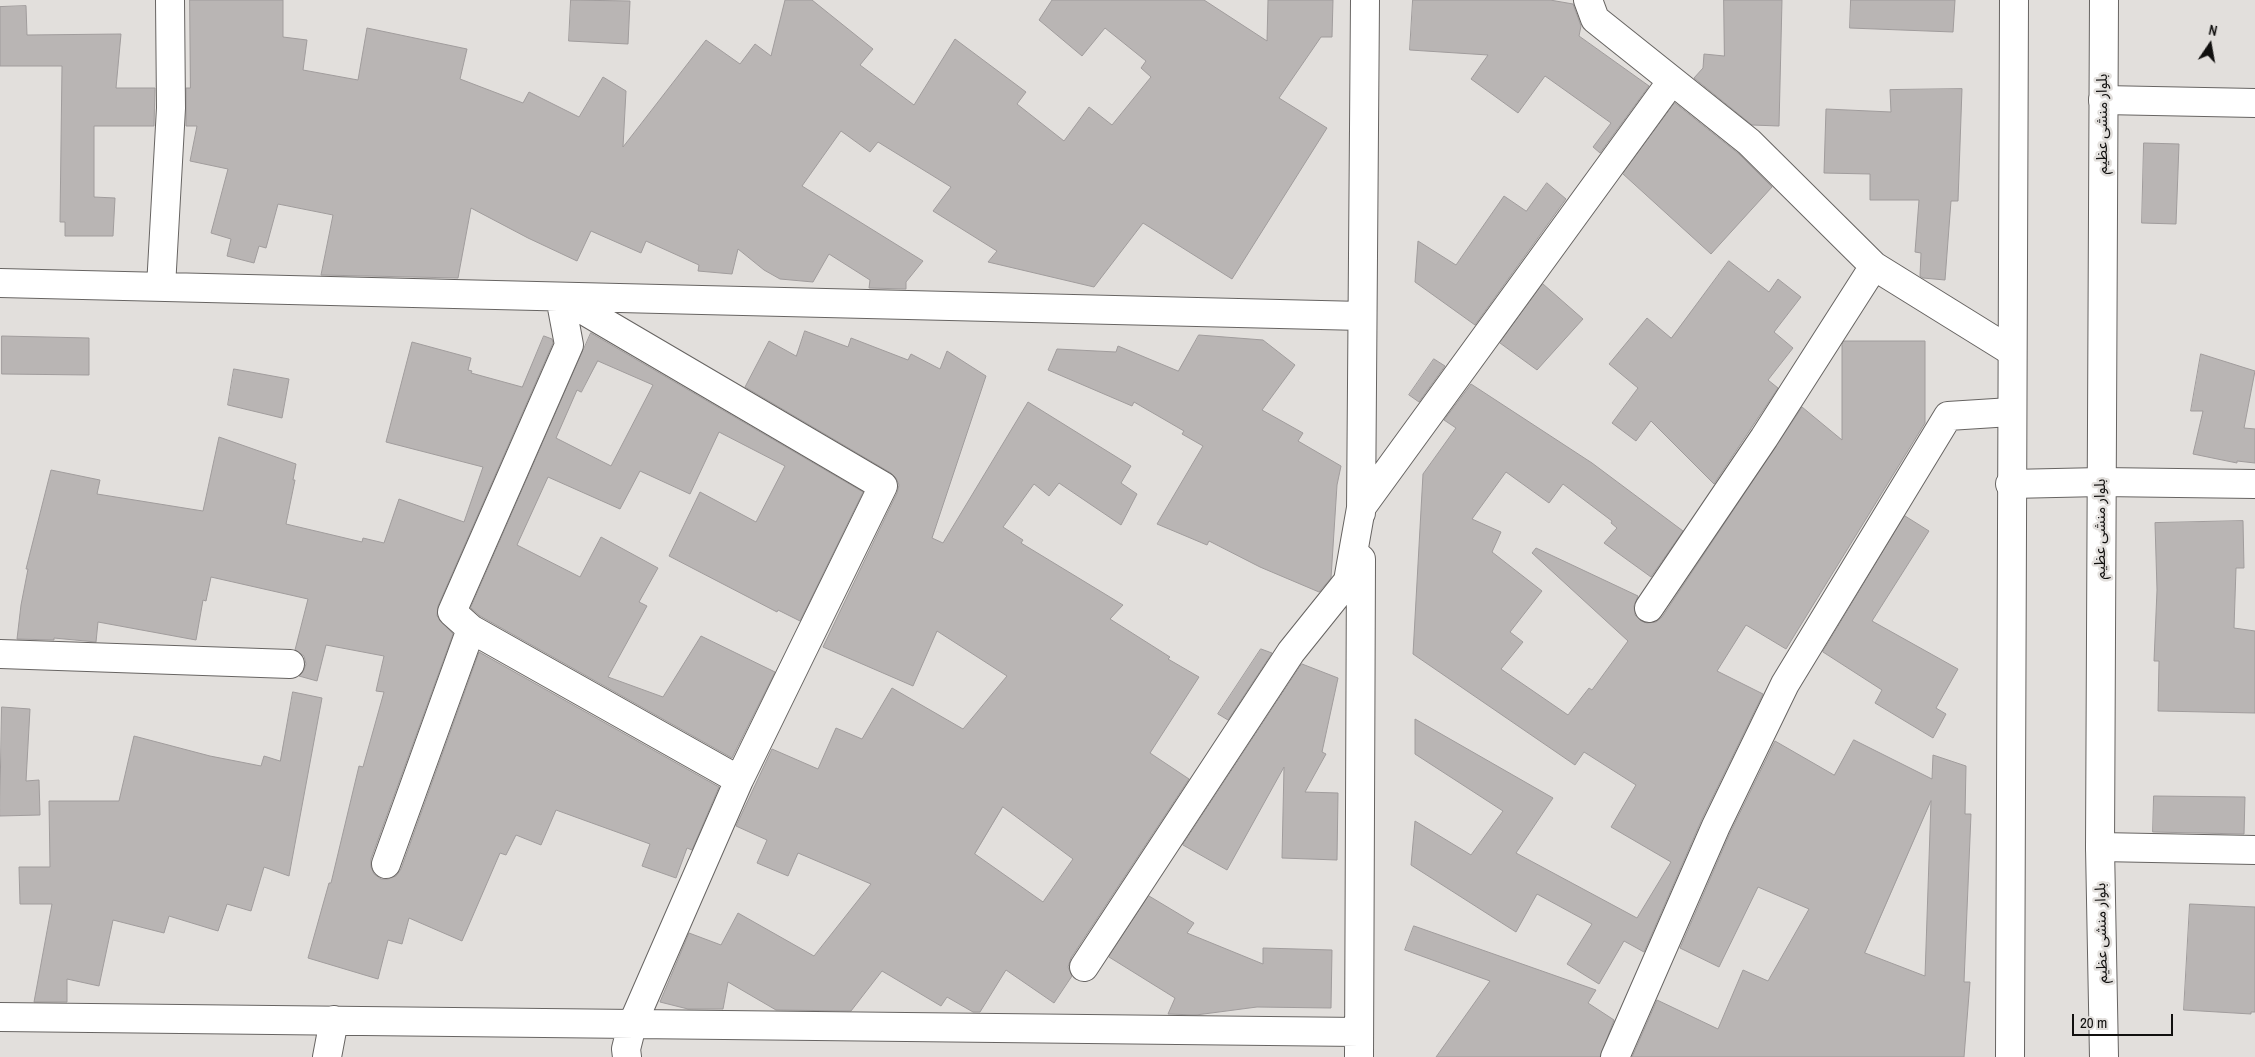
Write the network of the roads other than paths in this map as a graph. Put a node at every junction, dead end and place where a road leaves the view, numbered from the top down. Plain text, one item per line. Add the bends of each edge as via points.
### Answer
1 (170, 0) edge
2 (1365, 0) edge
3 (1588, 0) edge
4 (2014, 0) edge
5 (2104, 0) edge
6 (1671, 82) junction
7 (2103, 100) junction
8 (2255, 103) edge
9 (1874, 266) junction
10 (0, 283) edge
11 (161, 287) junction
12 (560, 297) junction
13 (1362, 316) junction
14 (2012, 351) junction
15 (2011, 412) junction
16 (2101, 482) junction
17 (2010, 484) junction
18 (2255, 484) edge
19 (1362, 508) junction
20 (1649, 608) dead end
21 (471, 629) junction
22 (0, 654) edge
23 (290, 664) dead end
24 (739, 780) junction
25 (2100, 847) junction
26 (2255, 850) edge
27 (386, 864) dead end
28 (1084, 967) dead end
29 (0, 1017) edge
30 (334, 1020) junction
31 (632, 1025) junction
32 (1359, 1044) edge
33 (327, 1057) edge
34 (626, 1057) edge
35 (1615, 1057) edge
36 (2010, 1057) edge
37 (2104, 1057) edge

1 - 11 street via 171,108
2 - 13 street
3 - 6 street via 1595,19
4 - 14 street
5 - 7 street, بلوار منشی عظیم
6 - 9 street via 1749,142
6 - 19 street
7 - 8 street
7 - 16 street, بلوار منشی عظیم
9 - 14 street
9 - 20 street via 1764,438
10 - 11 street
11 - 12 street
12 - 13 street
12 - 21 street via 570,345 452,612
12 - 24 street via 883,486
13 - 19 street
14 - 15 street
15 - 17 street
15 - 35 street via 1948,416 1785,684 1716,826
16 - 17 street
16 - 18 street
16 - 25 street, بلوار منشی عظیم
17 - 36 street
19 - 28 street via 1348,581 1291,652
19 - 32 street
21 - 24 street
21 - 27 street
22 - 23 street
24 - 31 street
25 - 26 street
25 - 37 street, بلوار منشی عظیم
29 - 30 street
30 - 31 street
30 - 33 street
31 - 32 street
31 - 34 street

